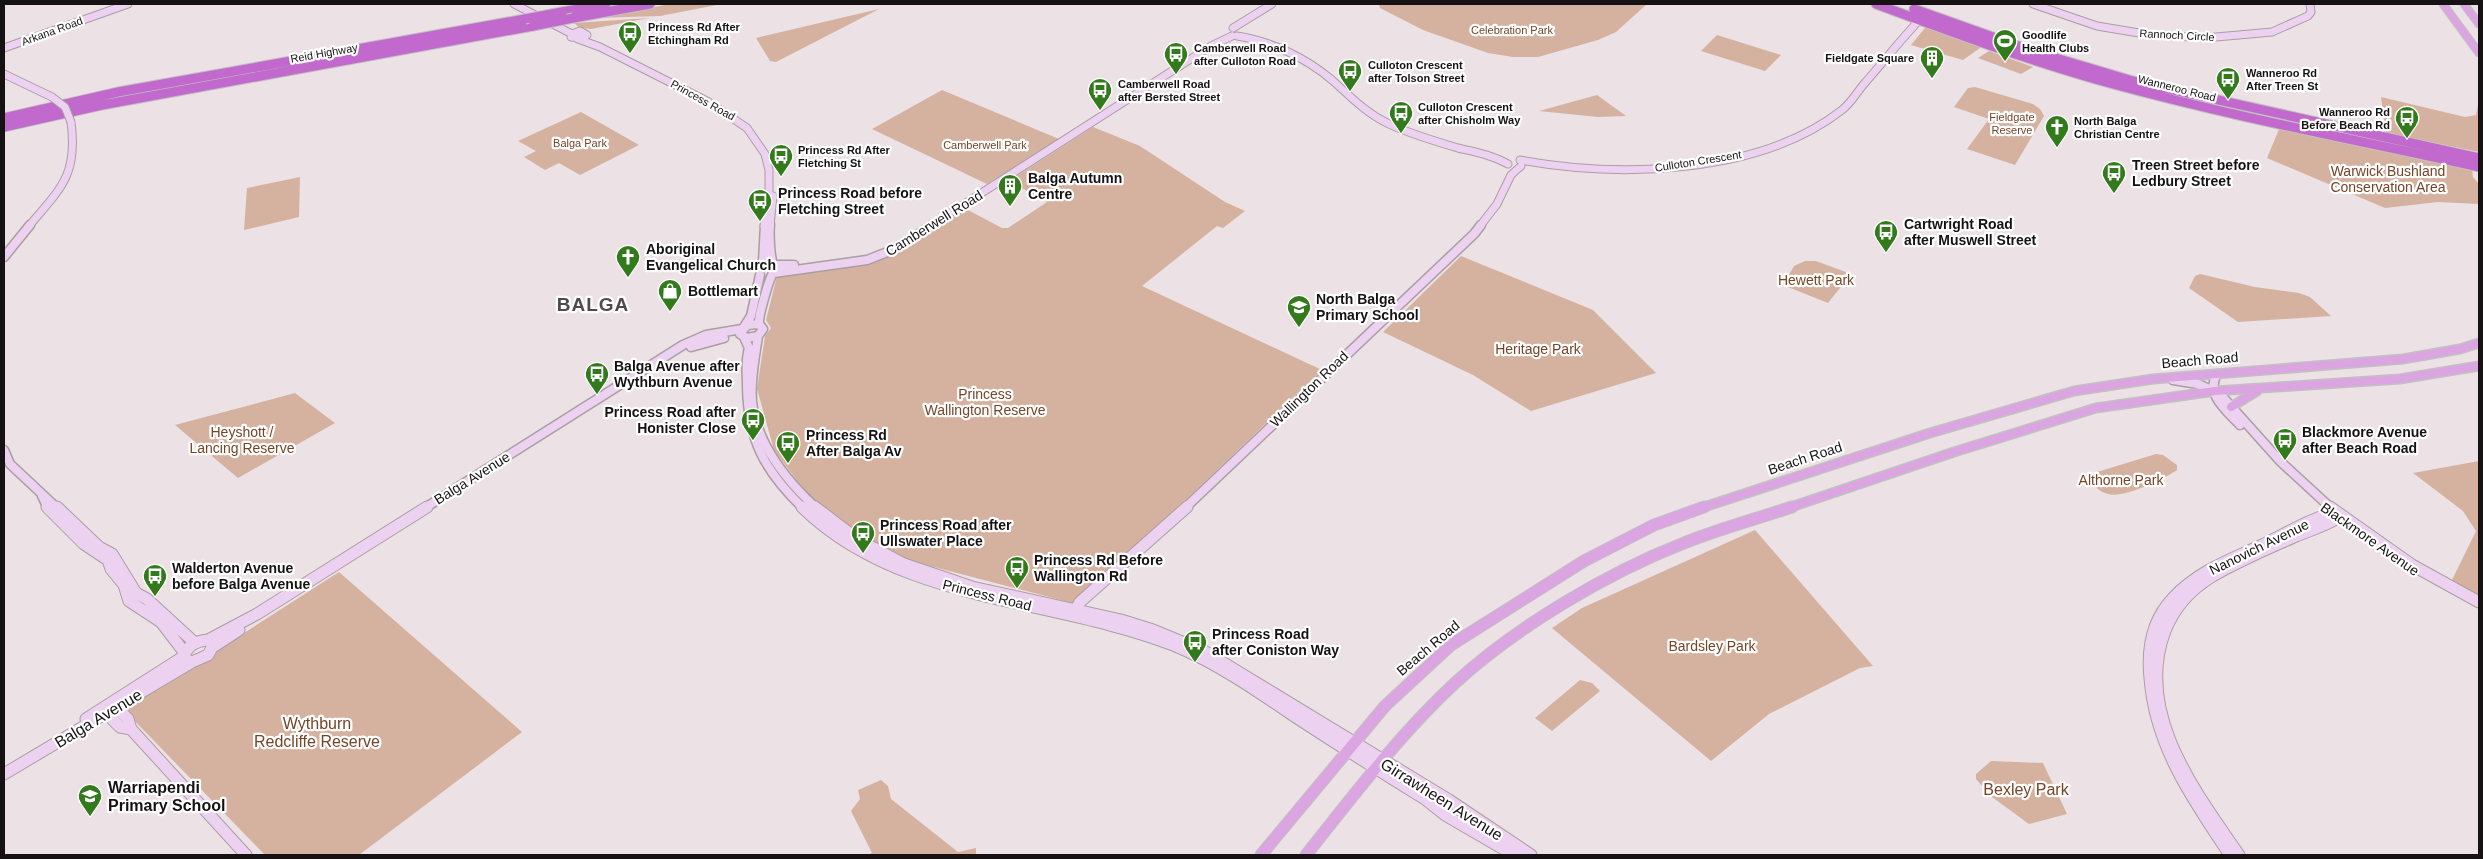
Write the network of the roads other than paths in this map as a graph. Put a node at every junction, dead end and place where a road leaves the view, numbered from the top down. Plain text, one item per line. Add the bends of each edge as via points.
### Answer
1 (122, 4) edge
2 (128, 4) edge
3 (514, 4) edge
4 (521, 4) edge
5 (606, 4) edge
6 (650, 4) edge
7 (1272, 4) edge
8 (1278, 4) edge
9 (1876, 4) edge
10 (1898, 4) edge
11 (2032, 4) edge
12 (2310, 4) edge
13 (2443, 4) edge
14 (2464, 4) edge
15 (1922, 16) junction
16 (2479, 24) edge
17 (1243, 31) junction
18 (1232, 33) junction
19 (577, 35) junction
20 (1253, 39) junction
21 (4, 47) edge
22 (2479, 53) edge
23 (4, 74) edge
24 (4, 118) edge
25 (4, 127) edge
26 (2479, 157) edge
27 (1509, 163) junction
28 (1521, 164) junction
29 (2479, 167) edge
30 (1511, 175) junction
31 (36, 215) junction
32 (4, 252) edge
33 (4, 258) edge
34 (774, 269) junction
35 (759, 271) junction
36 (758, 324) junction
37 (743, 332) junction
38 (758, 336) junction
39 (2479, 343) edge
40 (2479, 366) edge
41 (2217, 374) junction
42 (2153, 379) junction
43 (2259, 389) junction
44 (2215, 391) junction
45 (749, 400) junction
46 (2231, 407) junction
47 (4, 450) edge
48 (7, 463) edge
49 (42, 496) junction
50 (2336, 515) junction
51 (2479, 602) edge
52 (2479, 607) edge
53 (1080, 614) junction
54 (195, 643) junction
55 (211, 643) junction
56 (186, 657) junction
57 (114, 705) junction
58 (104, 711) junction
59 (131, 729) junction
60 (1350, 746) junction
61 (1379, 765) junction
62 (4, 767) edge
63 (4, 774) edge
64 (246, 855) edge
65 (1260, 855) edge
66 (1306, 855) edge
67 (1514, 855) edge
68 (1531, 855) edge
69 (2230, 855) edge
70 (2239, 855) edge

1 - 21 street, Arkana Road
2 - 21 street, Arkana Road
3 - 19 street, Princess Road
4 - 19 street, Princess Road
5 - 24 highway, Reid Highway, bridge via 118,92
6 - 25 highway, Reid Highway, bridge via 102,105
7 - 18 street, Camberwell Road
8 - 17 street via 1245,25
9 - 15 highway, Wanneroo Road
10 - 15 highway, Wanneroo Road
11 - 12 street, Rannoch Circle via 2097,26 2163,36 2205,38 2279,30 2308,16 2312,12
13 - 22 main road
14 - 16 main road
15 - 26 highway, Wanneroo Road via 2133,81
15 - 28 street, Culloton Crescent via 1843,109 1799,136 1771,147 1729,158 1650,168 1596,170
15 - 29 highway, Wanneroo Road via 2040,62 2156,96
17 - 18 street
17 - 20 street, Culloton Crescent
18 - 20 street, Culloton Crescent
18 - 34 street, Camberwell Road via 895,250 867,260
19 - 34 street, Princess Road via 586,32 586,36 734,111 756,130 769,150 775,171 769,233
19 - 35 street, Princess Road via 730,113 760,143 769,179 760,248 763,260
20 - 27 street, Culloton Crescent via 1311,65 1362,108 1390,124
23 - 31 street, bridge via 52,97 65,107 71,122 70,171
27 - 28 street, Culloton Crescent
27 - 30 street
28 - 30 street, Wallington Road
30 - 53 street, Wallington Road via 1497,204 1474,234 1094,591
31 - 32 street
31 - 33 street
34 - 35 street
34 - 35 street
34 - 36 street, Princess Road
35 - 37 street, Princess Road via 761,284
36 - 37 street
36 - 38 street, Princess Road via 763,329
37 - 38 street
37 - 45 street, Princess Road via 749,348 745,360
37 - 55 street, Balga Avenue via 694,345 675,355
38 - 45 street, Princess Road
39 - 41 main road, Beach Road via 2403,359
40 - 43 main road via 2400,379
41 - 42 main road, Beach Road
41 - 44 street via 2213,378
42 - 44 street, Blackmore Avenue via 2190,381
42 - 60 main road, Beach Road via 2095,387 2031,402 1728,498 1654,525 1584,561 1451,645 1385,706
43 - 44 main road
43 - 46 main road
44 - 46 street, Blackmore Avenue
44 - 50 street, Blackmore Avenue via 2216,400 2271,459
44 - 61 main road via 2096,408 2057,419 1784,507 1643,561 1572,601 1481,661 1418,721
45 - 53 street, Princess Road via 753,433 764,462 804,508 851,544 900,569 968,593
46 - 50 street, Blackmore Avenue via 2286,468
47 - 48 street
48 - 49 street
49 - 54 street via 54,503 99,547 112,554 136,593 147,599
49 - 56 street via 49,510 84,544 108,560 111,570 124,585 129,601 152,612 175,636
50 - 51 street, Blackmore Avenue via 2412,565
50 - 52 street, Blackmore Avenue via 2407,567
50 - 69 street, Nanovich Avenue via 2204,573 2172,599 2150,641 2151,699 2165,748 2181,780
50 - 70 street, Nanovich Avenue via 2198,587 2171,615 2160,643 2159,701 2172,748
53 - 60 street, Princess Road via 1153,630 1204,651
54 - 55 street
54 - 56 street
55 - 56 street, Balga Avenue via 205,658
56 - 57 street, Balga Avenue
57 - 58 street, Balga Avenue
57 - 59 street via 128,719
58 - 59 street via 120,726
58 - 62 street, Balga Avenue
58 - 63 street, Balga Avenue
59 - 64 street
60 - 61 street, Girrawheen Avenue
60 - 65 main road, Beach Road
61 - 66 main road
61 - 67 street, Girrawheen Avenue via 1445,815
61 - 68 street, Girrawheen Avenue via 1449,800

